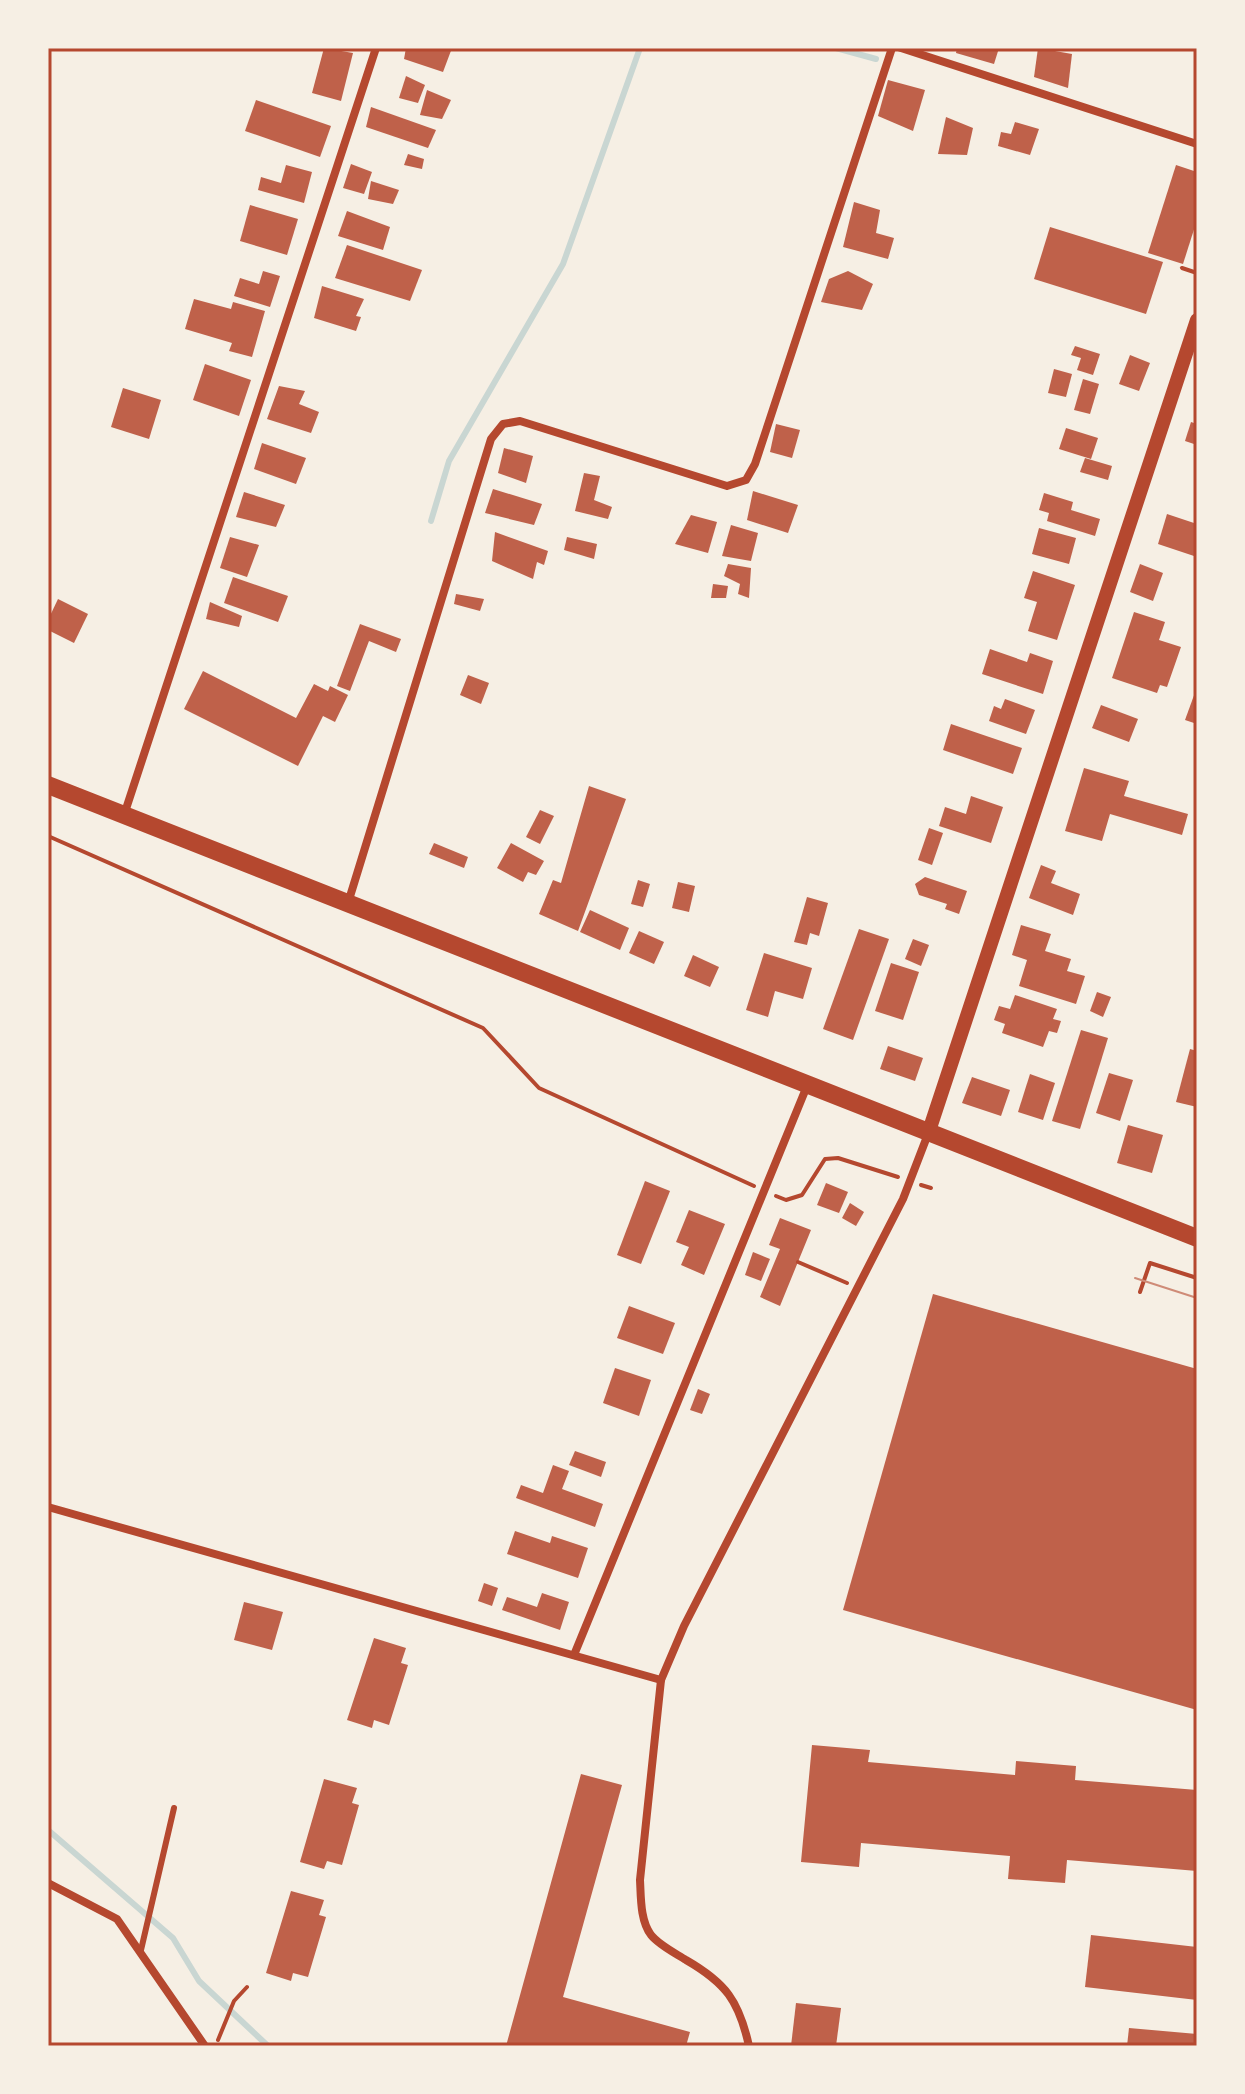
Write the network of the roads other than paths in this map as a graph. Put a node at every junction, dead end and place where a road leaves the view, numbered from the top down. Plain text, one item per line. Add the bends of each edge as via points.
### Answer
1 (376, 48) edge
2 (892, 48) edge
3 (901, 48) edge
4 (913, 50) edge
5 (1197, 144) edge
6 (1197, 320) edge
7 (48, 785) edge
8 (124, 816) junction
9 (348, 903) junction
10 (807, 1086) junction
11 (928, 1134) junction
12 (1197, 1238) edge
13 (48, 1507) edge
14 (574, 1655) junction
15 (661, 1680) junction
16 (174, 1808) dead end
17 (48, 1883) edge
18 (141, 1950) junction
19 (205, 2046) edge
20 (749, 2046) edge

1 - 8 street
2 - 9 street via 746,480 727,486 520,421 503,424 491,439
3 - 4 street
4 - 5 street
6 - 11 street
7 - 8 main road
8 - 9 main road
9 - 10 main road
10 - 11 main road
10 - 14 street
11 - 12 main road
11 - 15 street via 903,1199
13 - 14 street
14 - 15 street
15 - 20 street via 640,1880 642,1913 650,1934 733,1997
16 - 18 lane
17 - 18 street via 117,1919
18 - 19 street

